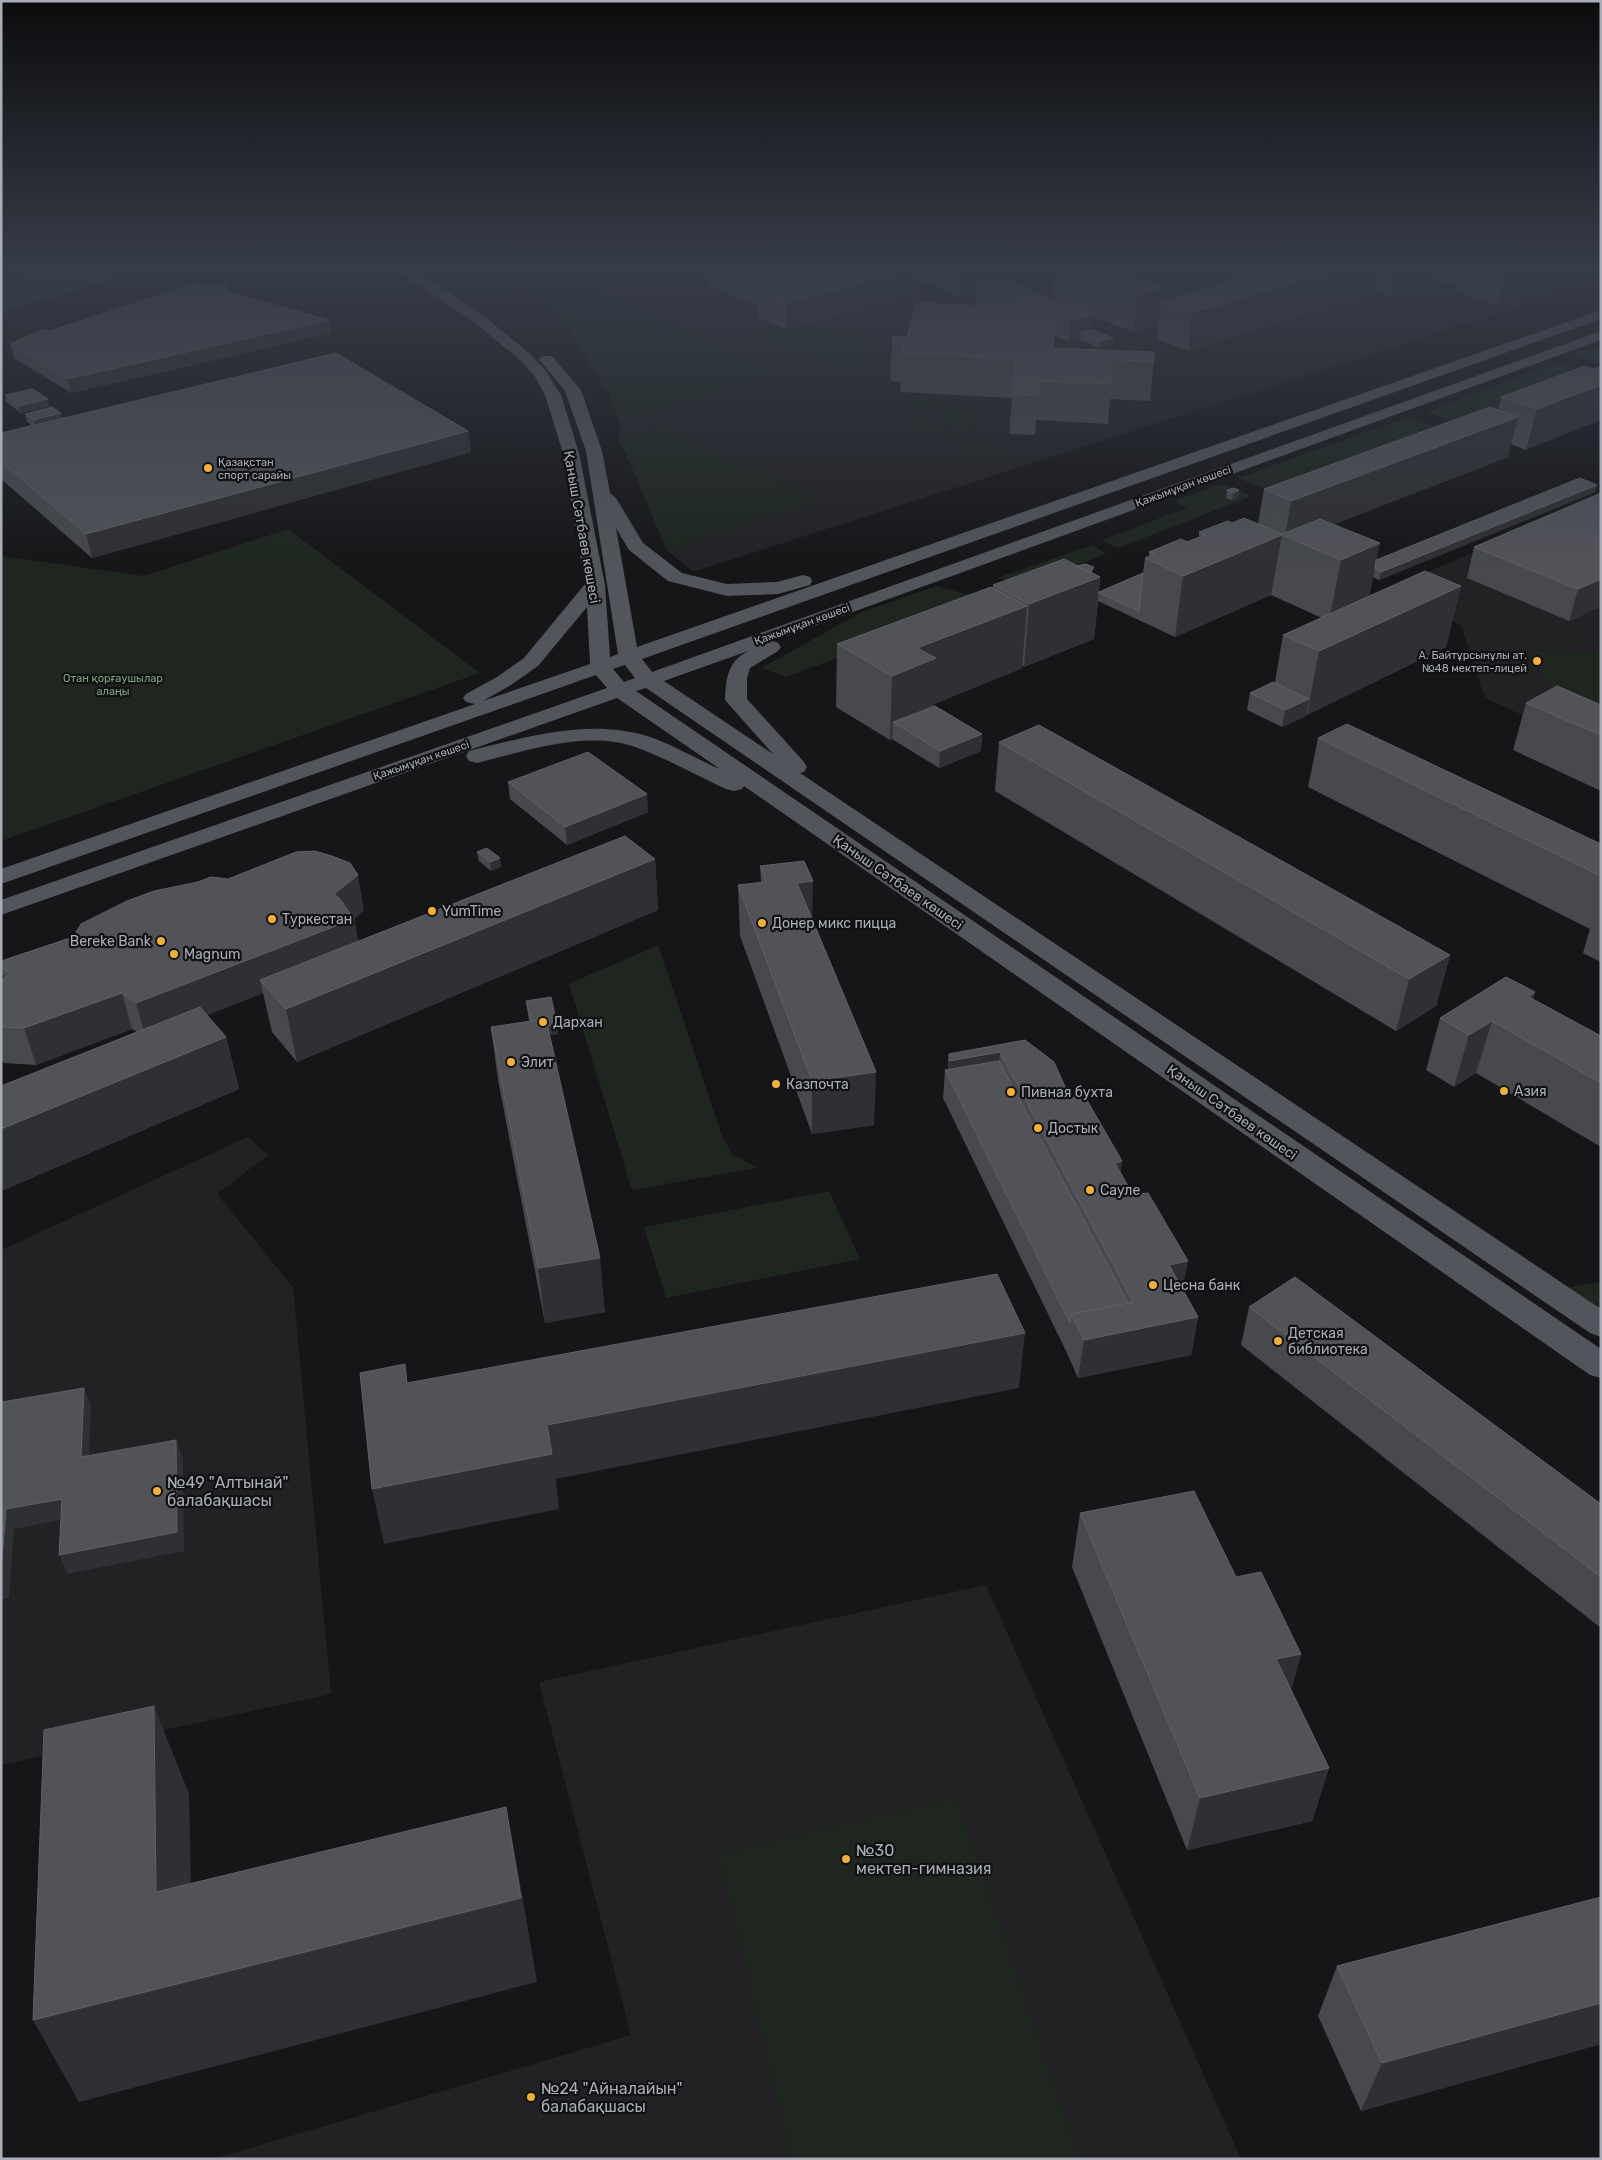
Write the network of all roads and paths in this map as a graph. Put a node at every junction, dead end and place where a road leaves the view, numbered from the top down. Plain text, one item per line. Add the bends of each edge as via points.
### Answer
1 (534, 367) edge
2 (554, 367) edge
3 (1452, 367) edge
4 (1511, 367) edge
5 (599, 484) junction
6 (969, 538) junction
7 (595, 585) junction
8 (866, 601) junction
9 (629, 658) junction
10 (600, 667) junction
11 (648, 680) junction
12 (620, 690) junction
13 (411, 734) junction
14 (318, 796) junction
15 (826, 800) junction
16 (801, 815) junction
17 (1, 877) edge
18 (1, 908) edge
19 (1601, 1325) edge
20 (1601, 1366) edge

1 - 7 main road, Қаныш Сәтбаев көшесі via 553,395 571,454
2 - 5 main road, Қаныш Сәтбаев көшесі via 573,390 594,452
3 - 6 main road, Қажымұқан көшесі
4 - 8 main road, Қажымұқан көшесі
5 - 6 main road via 636,546 675,577 727,590 778,588
5 - 9 main road, Қаныш Сәтбаев көшесі
6 - 9 main road, Қажымұқан көшесі
7 - 10 main road, Қаныш Сәтбаев көшесі
7 - 13 main road via 531,662
8 - 11 main road, Қажымұқан көшесі
8 - 15 main road via 746,659 736,671 736,700
9 - 10 main road, Қажымұқан көшесі
9 - 11 main road, Қаныш Сәтбаев көшесі
10 - 12 main road, Қаныш Сәтбаев көшесі
10 - 13 main road, Қажымұқан көшесі
11 - 12 main road, Қажымұқан көшесі
11 - 15 main road, Қаныш Сәтбаев көшесі
12 - 14 main road, Қажымұқан көшесі
12 - 16 main road, Қаныш Сәтбаев көшесі
13 - 17 main road, Қажымұқан көшесі
14 - 16 main road via 554,739 594,734 640,741
14 - 18 main road, Қажымұқан көшесі
15 - 19 main road, Қаныш Сәтбаев көшесі
16 - 20 main road, Қаныш Сәтбаев көшесі

